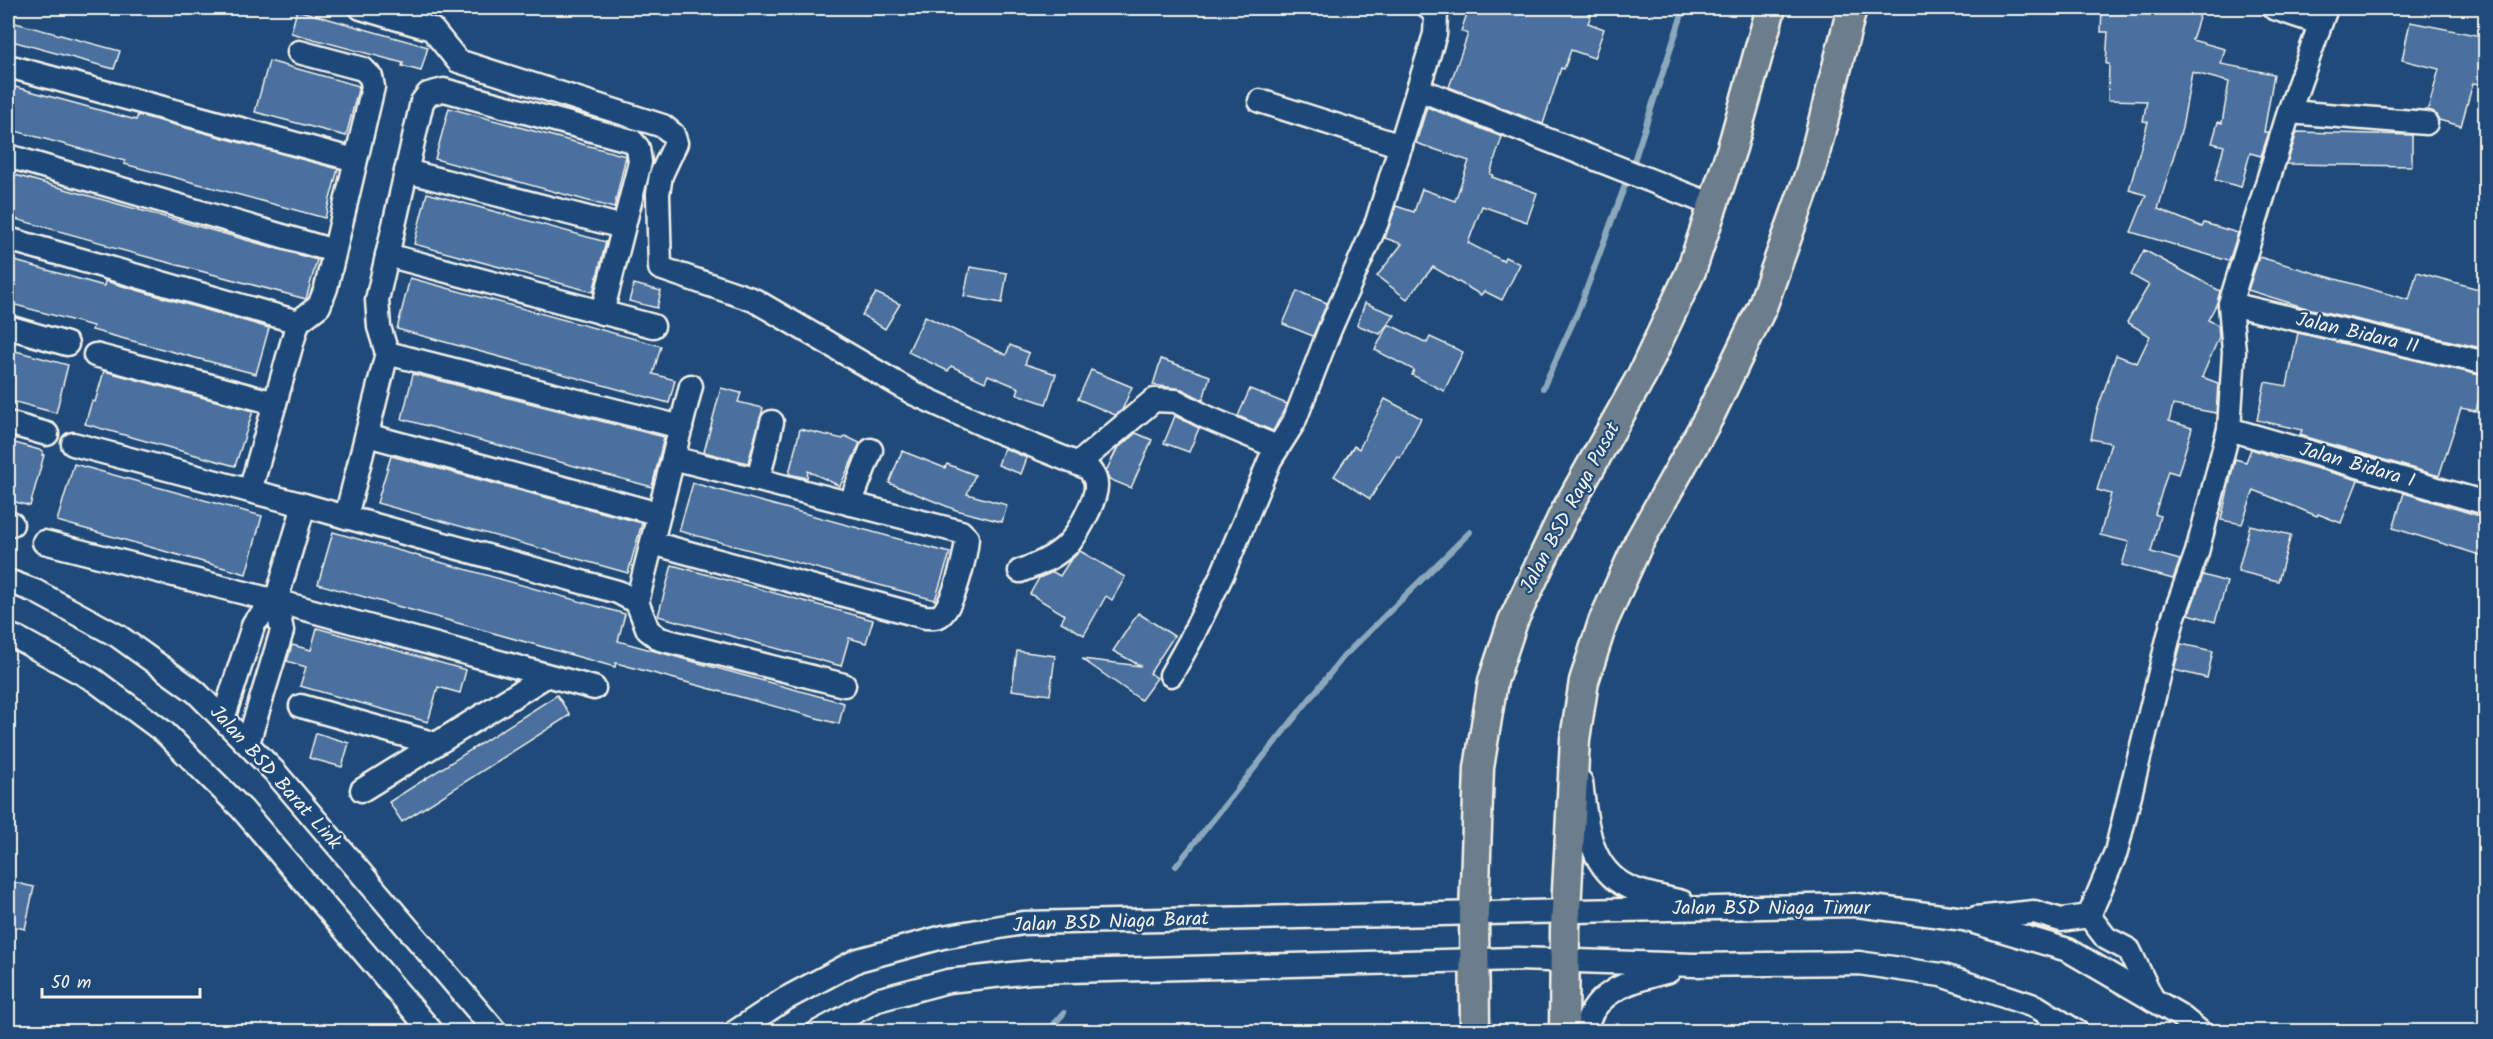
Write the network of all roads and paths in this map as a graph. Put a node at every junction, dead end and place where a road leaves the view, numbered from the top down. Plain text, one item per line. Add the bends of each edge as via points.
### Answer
1 (361, 8) edge
2 (1429, 8) edge
3 (1771, 8) edge
4 (1852, 8) edge
5 (2274, 8) edge
6 (2322, 15) edge
7 (299, 52) dead end
8 (8, 66) edge
9 (1418, 90) junction
10 (1260, 101) dead end
11 (2289, 111) junction
12 (2426, 123) dead end
13 (1401, 146) junction
14 (8, 156) edge
15 (355, 160) junction
16 (406, 171) junction
17 (1713, 205) junction
18 (623, 227) junction
19 (8, 239) edge
20 (334, 251) junction
21 (387, 255) junction
22 (2230, 304) junction
23 (602, 313) junction
24 (298, 322) junction
25 (653, 326) dead end
26 (8, 327) edge
27 (68, 344) dead end
28 (387, 353) junction
29 (95, 355) dead end
30 (2486, 363) edge
31 (691, 386) dead end
32 (275, 403) junction
33 (772, 422) dead end
34 (8, 423) edge
35 (681, 427) junction
36 (2229, 429) junction
37 (47, 434) dead end
38 (367, 435) junction
39 (73, 444) dead end
40 (1277, 447) junction
41 (871, 450) dead end
42 (673, 458) junction
43 (1079, 463) junction
44 (758, 480) junction
45 (250, 490) junction
46 (2486, 503) edge
47 (850, 504) junction
48 (304, 505) junction
49 (659, 514) junction
50 (346, 517) junction
51 (44, 542) dead end
52 (652, 543) junction
53 (1020, 571) dead end
54 (8, 581) edge
55 (276, 601) junction
56 (637, 602) junction
57 (8, 635) edge
58 (1171, 675) dead end
59 (546, 676) junction
60 (844, 685) dead end
61 (594, 688) dead end
62 (301, 706) dead end
63 (224, 719) junction
64 (1575, 740) junction
65 (248, 743) junction
66 (436, 744) junction
67 (362, 790) dead end
68 (1708, 908) junction
69 (1474, 912) junction
70 (1566, 912) junction
71 (2090, 916) junction
72 (1964, 919) junction
73 (1473, 960) junction
74 (1564, 961) junction
75 (1694, 965) junction
76 (2153, 1000) junction
77 (432, 1032) edge
78 (496, 1032) edge
79 (735, 1032) edge
80 (818, 1032) edge
81 (1475, 1032) edge
82 (1564, 1032) edge
83 (1585, 1032) edge
84 (2078, 1032) edge
85 (2200, 1032) edge

1 - 43 street via 432,29 458,61 663,126 673,134 676,143 661,175 658,194 660,268 754,300 915,394
2 - 9 street via 1437,22
3 - 17 main road, Jalan BSD Raya Pusat
4 - 64 main road via 1810,173 1762,307 1709,417 1639,542 1603,622 1584,681
5 - 6 street
6 - 11 street
7 - 15 street via 363,69 371,76 373,87
8 - 15 street
9 - 13 street
9 - 17 street
10 - 13 street
11 - 12 street
11 - 22 street
13 - 40 street via 1377,222 1294,422
14 - 20 street
15 - 20 street
16 - 18 street
16 - 18 street via 422,102 428,94 444,90 632,141 638,148 640,162
16 - 21 street
17 - 69 main road, Jalan BSD Raya Pusat via 1691,271 1642,375 1563,516 1513,621 1493,681 1479,768
18 - 23 street
19 - 24 street
20 - 24 street via 319,306
21 - 23 street
21 - 28 street via 377,300
22 - 30 street, Jalan Bidara II
22 - 36 street via 2234,352
23 - 25 street
24 - 32 street
26 - 27 street
28 - 35 street
28 - 38 street
29 - 32 street
31 - 35 street
32 - 45 street
33 - 44 street
34 - 37 street
35 - 42 street
36 - 46 street, Jalan Bidara I
36 - 71 street via 2197,552 2174,619 2116,852
38 - 49 street
38 - 50 street
39 - 45 street
40 - 43 street via 1176,401 1154,400
40 - 58 street via 1222,575
41 - 47 street
42 - 44 street
42 - 49 street
43 - 53 street via 1088,468 1096,485 1081,524 1068,545 1056,555
44 - 47 street
45 - 48 street
47 - 52 street via 961,532 967,538 948,609 938,617 925,617
48 - 50 street
48 - 55 street
49 - 52 street
50 - 56 street via 618,592
51 - 55 street
52 - 56 street
54 - 63 street, Jalan BSD Barat Link via 35,591 118,636 196,692
55 - 59 street
55 - 63 street via 254,623
55 - 65 street via 282,631
56 - 60 street via 648,630 660,639
57 - 77 street via 94,680 164,732 242,809
59 - 61 street
59 - 66 street
62 - 66 street
63 - 65 street, Jalan BSD Barat Link
64 - 68 street via 1589,840 1605,869 1628,887
64 - 70 main road
65 - 78 street, Jalan BSD Barat Link
66 - 67 street
68 - 70 street, Jalan BSD Niaga Timur
68 - 72 street, Jalan BSD Niaga Timur via 1857,905
69 - 70 street, Jalan BSD Niaga Timur
69 - 73 main road, Jalan BSD Raya Pusat
69 - 79 street, Jalan BSD Niaga Barat via 1023,923 943,937 858,960 785,999
70 - 74 main road
71 - 72 street via 2061,920 2034,912
71 - 76 street via 2106,938 2129,950
72 - 76 street, Jalan BSD Niaga Timur via 2068,950
73 - 74 street
73 - 80 street via 1030,972 948,981 877,1000
73 - 81 main road, Jalan BSD Raya Pusat
74 - 75 street
74 - 82 main road
75 - 83 street via 1630,981 1604,996 1587,1020
75 - 84 street via 1859,963 1941,975 2037,1006
76 - 85 street, Jalan BSD Niaga Timur

